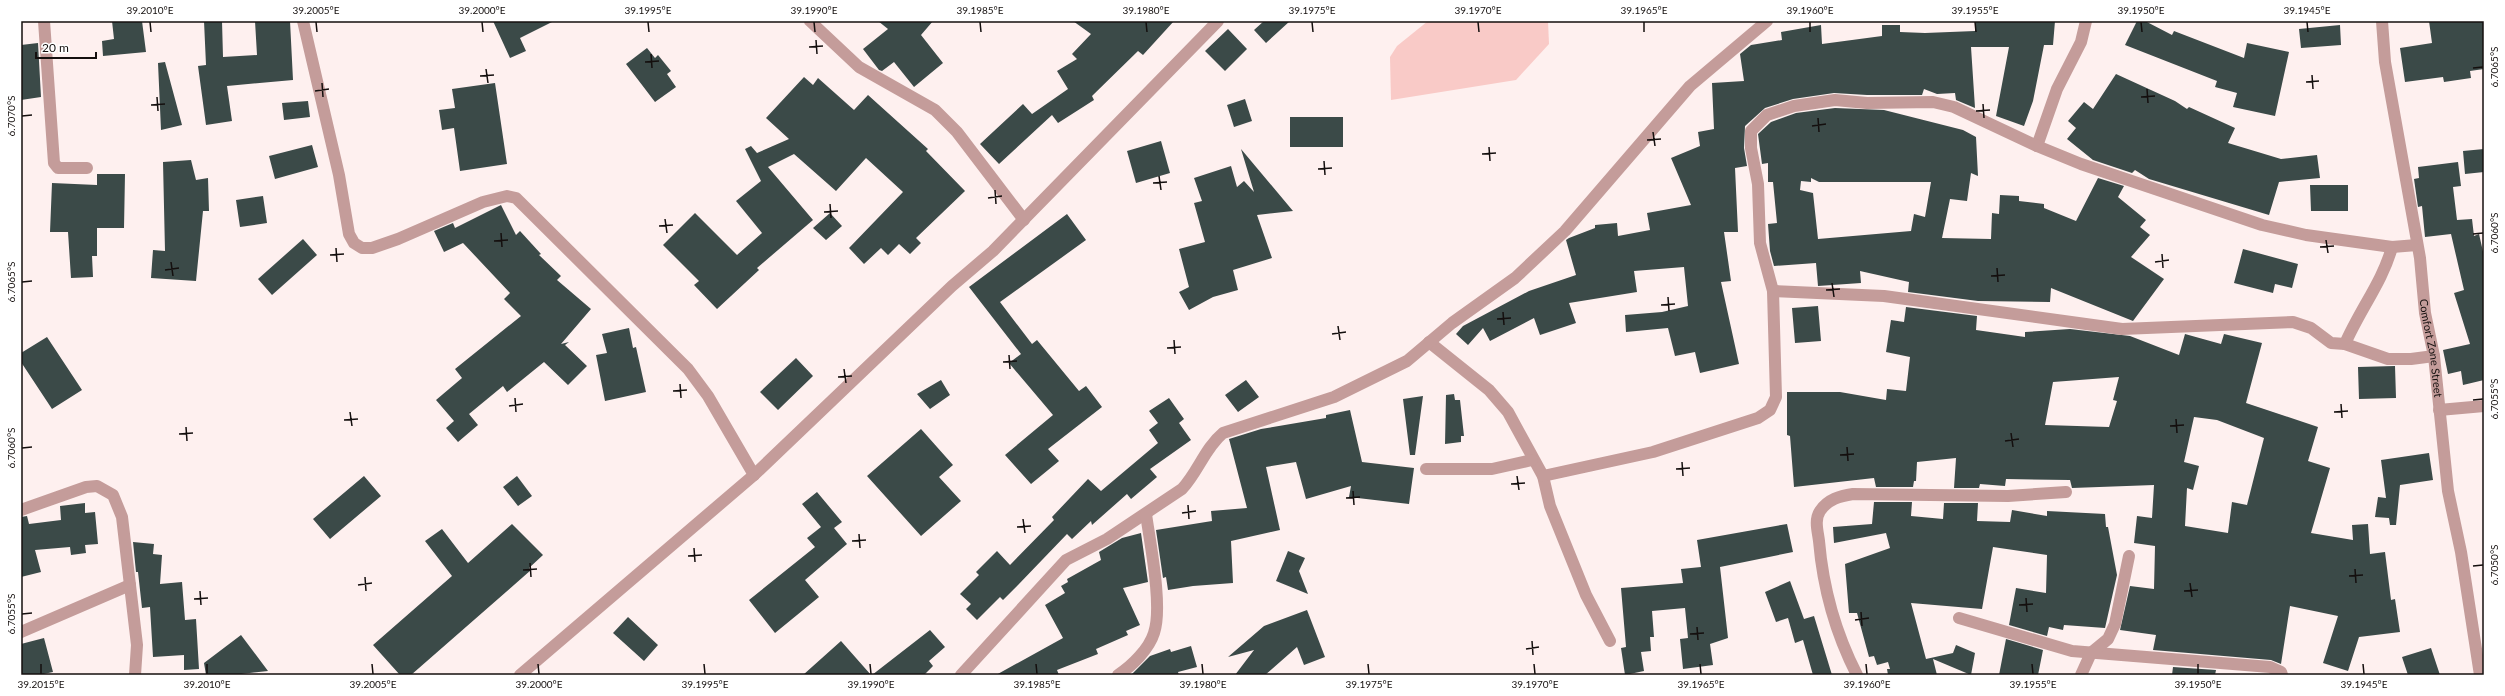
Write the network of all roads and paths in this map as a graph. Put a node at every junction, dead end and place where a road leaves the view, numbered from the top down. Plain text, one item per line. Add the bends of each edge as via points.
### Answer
1 (44, 21) edge
2 (303, 21) edge
3 (810, 21) edge
4 (1218, 21) edge
5 (1767, 21) edge
6 (2086, 21) edge
7 (2382, 21) edge
8 (2037, 146) junction
9 (87, 168) dead end
10 (1024, 220) junction
11 (2417, 245) junction
12 (2392, 247) junction
13 (1773, 291) junction
14 (1429, 342) junction
15 (2345, 344) junction
16 (2434, 356) junction
17 (2484, 406) edge
18 (2440, 410) junction
19 (1532, 460) junction
20 (1426, 469) dead end
21 (754, 475) junction
22 (1543, 476) junction
23 (2066, 492) dead end
24 (21, 510) edge
25 (1146, 514) junction
26 (2129, 556) dead end
27 (130, 585) junction
28 (1959, 618) dead end
29 (21, 632) edge
30 (1610, 641) dead end
31 (2091, 653) junction
32 (135, 675) edge
33 (520, 675) edge
34 (961, 675) edge
35 (1118, 675) edge
36 (1857, 675) edge
37 (2081, 675) edge
38 (2282, 675) edge
39 (2480, 675) edge

1 - 9 street via 54,163 58,168
2 - 21 street via 339,175 349,234 354,243 362,248 372,248 483,202 507,196 516,198 688,369 708,396
3 - 10 street via 859,67 935,110 957,132
4 - 10 street
5 - 14 street via 1690,86 1565,231 1515,278
6 - 8 street via 2081,42 2057,89
7 - 11 street, Comfort Zone Street via 2386,62
8 - 12 street via 2141,185 2262,225 2306,235
8 - 13 street via 1954,107 1933,102 1867,103 1835,100 1794,106 1766,115 1751,131 1751,148 1758,184 1760,243
10 - 21 street
11 - 12 street
11 - 16 street, Comfort Zone Street via 2425,313
12 - 15 street via 2386,267
13 - 15 street via 1884,296 2122,330 2293,322 2311,328 2331,343
13 - 22 street via 1776,397 1770,410 1758,418 1653,452
14 - 19 street via 1489,390 1508,412
14 - 25 street via 1407,361 1334,397 1223,433 1213,442 1191,479 1182,489
15 - 16 street via 2388,359
16 - 18 street, Comfort Zone Street
17 - 18 street
18 - 39 street, Comfort Zone Street via 2448,491 2461,552
19 - 20 street via 1492,469
19 - 22 street
21 - 33 street
22 - 30 street via 1550,506 1586,595
23 - 36 street via 2008,496 1854,494 1833,498 1820,511 1817,522 1821,562 1845,652
24 - 27 street via 86,487 97,486 107,490 118,503 122,517
25 - 34 street via 1106,540 1066,560
25 - 35 street via 1157,610 1156,627 1141,653
26 - 31 street via 2115,624 2108,639
27 - 29 street
27 - 32 street via 137,645
28 - 31 street via 2028,640
31 - 37 street
31 - 38 street via 2270,667

